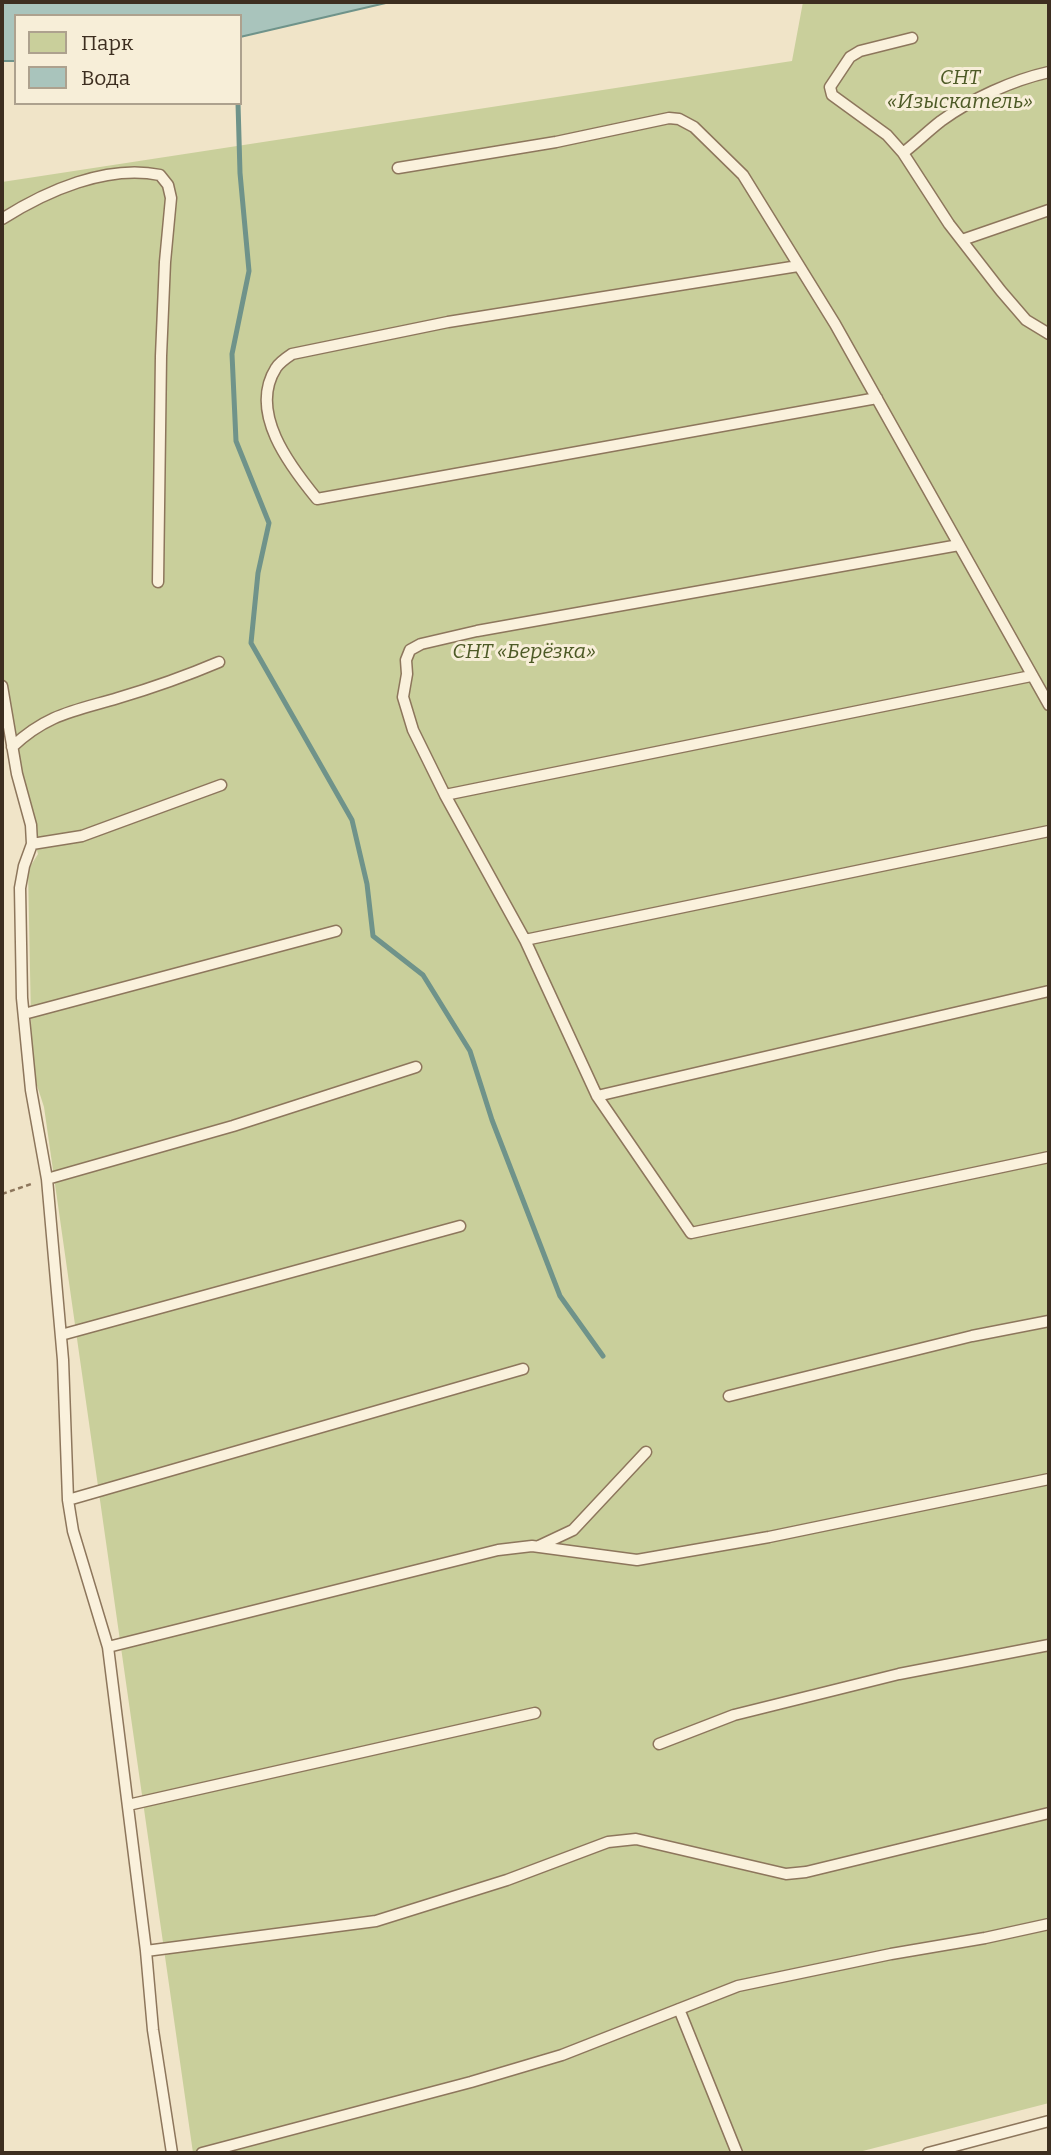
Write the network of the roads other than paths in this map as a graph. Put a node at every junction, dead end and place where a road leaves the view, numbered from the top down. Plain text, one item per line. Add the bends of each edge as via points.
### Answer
1 (912, 37) dead end
2 (1049, 72) edge
3 (904, 153) junction
4 (398, 168) dead end
5 (1049, 210) edge
6 (2, 219) edge
7 (962, 240) junction
8 (798, 266) junction
9 (1049, 334) edge
10 (877, 398) junction
11 (959, 545) junction
12 (159, 582) dead end
13 (219, 662) dead end
14 (1031, 676) junction
15 (2, 686) edge
16 (1049, 705) edge
17 (12, 747) junction
18 (221, 785) dead end
19 (445, 794) junction
20 (1049, 831) edge
21 (33, 845) junction
22 (335, 931) dead end
23 (525, 940) junction
24 (1049, 991) edge
25 (24, 1014) junction
26 (416, 1067) dead end
27 (597, 1096) junction
28 (1049, 1157) edge
29 (47, 1179) junction
30 (460, 1226) dead end
31 (1049, 1321) edge
32 (61, 1335) junction
33 (523, 1369) dead end
34 (729, 1396) dead end
35 (646, 1452) dead end
36 (1049, 1479) edge
37 (68, 1500) junction
38 (538, 1546) junction
39 (1049, 1646) edge
40 (108, 1647) junction
41 (536, 1713) dead end
42 (659, 1744) dead end
43 (128, 1805) junction
44 (1049, 1813) edge
45 (1049, 1924) edge
46 (146, 1951) junction
47 (679, 2009) junction
48 (1049, 2121) edge
49 (172, 2153) edge
50 (202, 2153) edge
51 (737, 2153) edge
52 (928, 2153) edge

1 - 3 lane via 850,57 830,87 832,95
2 - 3 lane via 979,99 942,121
3 - 7 lane
4 - 8 lane via 556,142 647,121 679,119 694,127 743,175
5 - 7 lane
6 - 12 lane via 51,193 109,176 145,172 160,175 168,185
7 - 9 lane via 1026,320
8 - 10 lane
8 - 10 lane via 448,322 292,354 277,366 268,386 276,443 317,499
10 - 11 lane
11 - 14 lane
11 - 19 lane via 421,644 410,650 406,660 403,697 413,730
13 - 17 lane via 59,715
14 - 16 lane
14 - 19 lane
15 - 17 lane
17 - 21 lane
18 - 21 lane via 82,836
19 - 23 lane
20 - 23 lane
21 - 25 lane via 20,888
22 - 25 lane
23 - 27 lane
24 - 27 lane
25 - 29 lane via 31,1090
26 - 29 lane
27 - 28 lane via 691,1233
29 - 32 lane
30 - 32 lane
31 - 34 lane
32 - 37 lane
33 - 37 lane
35 - 38 lane via 573,1530
36 - 38 lane via 637,1560
37 - 40 lane
38 - 40 lane via 455,1559
39 - 42 lane via 887,1677 734,1715
40 - 43 lane
41 - 43 lane
43 - 46 lane
44 - 46 lane via 786,1874 636,1839 608,1842 506,1880 376,1920
45 - 47 lane via 738,1986
46 - 49 lane
47 - 50 lane via 536,2063
47 - 51 lane
48 - 52 lane

